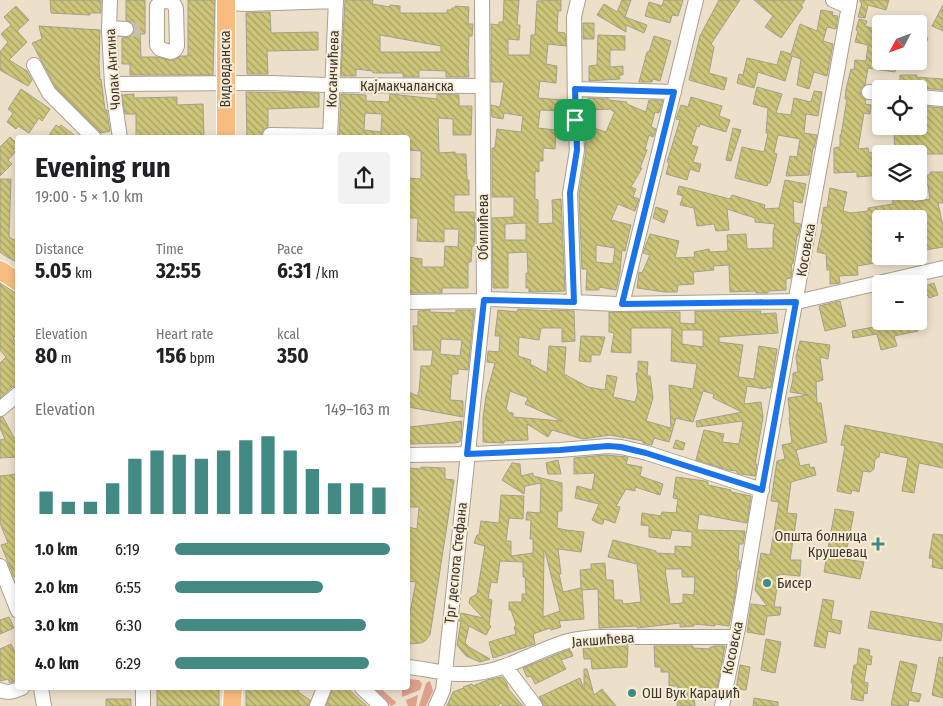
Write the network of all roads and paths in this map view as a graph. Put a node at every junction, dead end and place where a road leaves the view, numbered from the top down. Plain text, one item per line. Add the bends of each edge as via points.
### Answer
1 (110, 0) edge
2 (336, 0) edge
3 (482, 0) edge
4 (578, 0) edge
5 (696, 0) edge
6 (833, 0) edge
7 (226, 2) edge
8 (850, 4) edge
9 (110, 28) junction
10 (126, 29) tunnel mouth
11 (34, 65) dead end
12 (225, 83) junction
13 (112, 84) junction
14 (332, 85) junction
15 (482, 86) junction
16 (575, 89) junction
17 (674, 92) junction
18 (927, 98) edge
19 (943, 99) edge
20 (91, 135) edge
21 (120, 135) edge
22 (226, 135) edge
23 (330, 135) edge
24 (943, 268) edge
25 (0, 270) edge
26 (15, 280) edge
27 (484, 300) junction
28 (410, 302) edge
29 (574, 302) junction
30 (796, 302) junction
31 (622, 304) junction
32 (15, 396) edge
33 (0, 409) edge
34 (467, 454) junction
35 (410, 456) edge
36 (762, 490) junction
37 (0, 566) edge
38 (15, 604) edge
39 (736, 637) junction
40 (505, 666) junction
41 (410, 667) edge
42 (445, 673) junction
43 (0, 690) edge
44 (17, 690) edge
45 (41, 690) edge
46 (143, 690) edge
47 (234, 690) edge
48 (323, 690) edge
49 (364, 690) edge
50 (44, 706) edge
51 (143, 706) edge
52 (232, 706) edge
53 (317, 706) edge
54 (381, 706) edge
55 (436, 706) edge
56 (535, 706) edge
57 (722, 706) edge

1 - 9 street, Чолак Антина
2 - 7 street
2 - 14 street, Косанчићева
3 - 15 street, Обилићева
4 - 16 street via 574,17
5 - 17 street
6 - 8 street
7 - 12 main road, Видовданска
8 - 30 street, Косовска
9 - 10 street
9 - 13 street, Чолак Антина
11 - 20 street via 49,93
12 - 13 street, Кајмакчаланска
12 - 14 street, Кајмакчаланска
12 - 22 main road, Видовданска
13 - 21 street, Чолак Антина
14 - 15 street, Кајмакчаланска
14 - 23 street, Косанчићева
15 - 27 street, Обилићева
16 - 17 street
16 - 29 street via 577,150 570,193
17 - 31 street
18 - 19 street
24 - 30 street
25 - 26 main road
27 - 28 street
27 - 29 street
27 - 34 street, Обилићева
29 - 31 street
30 - 31 street
30 - 36 street, Косовска
32 - 33 street
34 - 35 street
34 - 36 street via 621,447
34 - 42 street, Трг деспота Стефана
36 - 39 street, Косовска
37 - 38 street
39 - 40 street, Јакшићева via 581,639
39 - 57 street, Косовска
40 - 42 street, Јакшићева via 466,675
40 - 56 street
41 - 42 street
42 - 55 street, Трг деспота Стефана via 443,690
43 - 44 street via 7,693
45 - 50 street
46 - 51 street
47 - 52 main road
48 - 53 street
49 - 54 street

